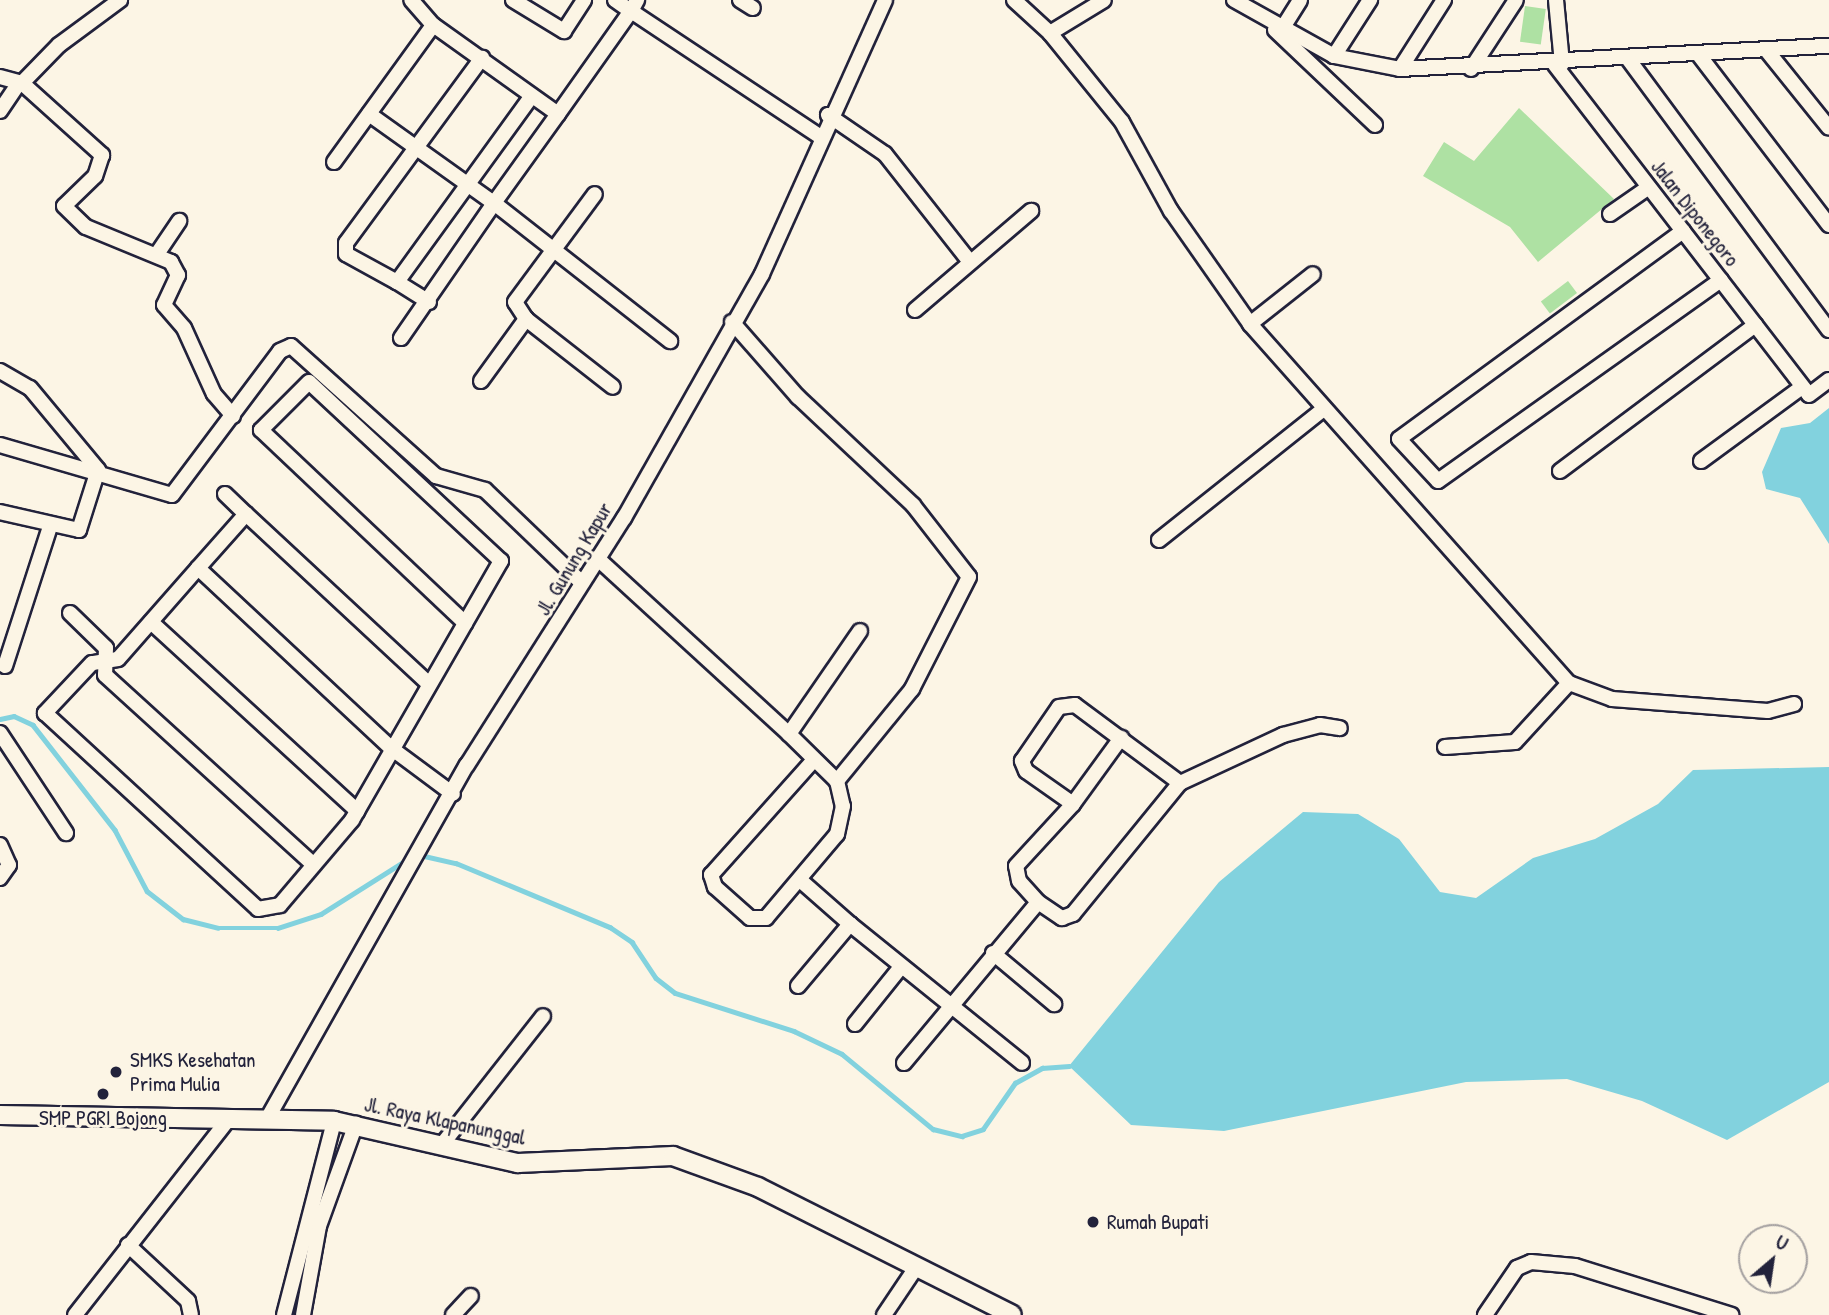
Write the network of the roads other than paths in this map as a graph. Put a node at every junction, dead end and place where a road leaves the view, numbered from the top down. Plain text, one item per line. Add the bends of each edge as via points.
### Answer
1 (120, 0) edge
2 (411, 0) edge
3 (513, 0) edge
4 (584, 0) edge
5 (615, 0) edge
6 (885, 0) edge
7 (1014, 0) edge
8 (1104, 0) edge
9 (1234, 0) edge
10 (1300, 0) edge
11 (1370, 0) edge
12 (1444, 0) edge
13 (1516, 0) edge
14 (1556, 0) edge
15 (634, 5) edge
16 (1255, 12) junction
17 (433, 25) junction
18 (1282, 29) junction
19 (1050, 33) junction
20 (1829, 46) edge
21 (1769, 52) junction
22 (1699, 55) junction
23 (1334, 56) junction
24 (482, 58) junction
25 (1629, 60) junction
26 (1559, 64) junction
27 (1400, 69) junction
28 (1471, 69) junction
29 (0, 77) edge
30 (20, 83) junction
31 (531, 97) junction
32 (0, 111) edge
33 (369, 114) junction
34 (558, 114) junction
35 (828, 115) junction
36 (1376, 125) dead end
37 (1829, 128) edge
38 (821, 137) junction
39 (419, 151) junction
40 (334, 162) dead end
41 (469, 185) junction
42 (1649, 187) junction
43 (595, 194) dead end
44 (494, 204) junction
45 (1031, 211) dead end
46 (1610, 214) dead end
47 (179, 221) dead end
48 (1829, 225) edge
49 (1683, 231) junction
50 (553, 248) junction
51 (157, 254) junction
52 (970, 262) junction
53 (1313, 274) dead end
54 (1721, 280) junction
55 (397, 282) junction
56 (429, 302) junction
57 (915, 310) dead end
58 (526, 319) junction
59 (732, 322) junction
60 (1250, 324) junction
61 (1755, 325) junction
62 (1829, 330) edge
63 (401, 338) dead end
64 (670, 341) dead end
65 (0, 371) edge
66 (1829, 380) edge
67 (481, 381) dead end
68 (613, 387) dead end
69 (1802, 387) junction
70 (1321, 411) junction
71 (233, 416) junction
72 (0, 445) edge
73 (1701, 461) dead end
74 (98, 470) junction
75 (1560, 471) dead end
76 (225, 494) dead end
77 (0, 512) edge
78 (246, 514) junction
79 (51, 524) junction
80 (1159, 540) dead end
81 (597, 558) junction
82 (198, 568) junction
83 (582, 583) junction
84 (70, 613) dead end
85 (151, 622) junction
86 (465, 623) junction
87 (860, 631) dead end
88 (106, 661) junction
89 (5, 666) dead end
90 (1569, 683) junction
91 (429, 684) junction
92 (1794, 704) dead end
93 (1340, 728) dead end
94 (0, 733) edge
95 (789, 734) junction
96 (1121, 738) junction
97 (1446, 747) dead end
98 (391, 748) junction
99 (814, 760) junction
100 (836, 781) junction
101 (1180, 783) junction
102 (453, 794) junction
103 (1073, 804) junction
104 (357, 811) junction
105 (66, 833) dead end
106 (0, 845) edge
107 (314, 865) junction
108 (0, 878) edge
109 (800, 880) junction
110 (1038, 902) junction
111 (850, 925) junction
112 (993, 953) junction
113 (900, 968) junction
114 (798, 986) dead end
115 (952, 1004) junction
116 (1054, 1004) dead end
117 (543, 1016) dead end
118 (855, 1024) dead end
119 (904, 1063) dead end
120 (1022, 1063) dead end
121 (0, 1115) edge
122 (227, 1121) junction
123 (266, 1121) junction
124 (334, 1121) junction
125 (356, 1125) junction
126 (444, 1142) junction
127 (128, 1245) junction
128 (917, 1266) junction
129 (471, 1296) dead end
130 (303, 1312) edge
131 (75, 1315) edge
132 (191, 1315) edge
133 (284, 1315) edge
134 (318, 1315) edge
135 (453, 1315) edge
136 (884, 1315) edge
137 (1012, 1315) edge
138 (1485, 1315) edge
139 (1731, 1315) edge

1 - 30 street via 59,45
2 - 17 street
3 - 4 street via 564,31
5 - 15 street
6 - 35 street, Jl. Gunung Kapur
7 - 19 street
8 - 19 street
9 - 16 street
10 - 18 street
11 - 23 street
12 - 27 street
13 - 28 street
14 - 26 street
15 - 34 street
15 - 38 street
16 - 18 street
16 - 36 street
17 - 24 street
17 - 33 street
18 - 23 street
19 - 60 street via 1122,122 1171,211
20 - 21 street
21 - 22 street
21 - 37 street
22 - 25 street
22 - 48 street
23 - 27 street
24 - 31 street
24 - 39 street
25 - 26 street
25 - 62 street
26 - 28 street
26 - 42 street, Jalan Diponegoro
27 - 28 street
29 - 30 street
30 - 32 street
30 - 51 street via 102,155 95,176 64,206 118,243
31 - 34 street
31 - 41 street
33 - 39 street
33 - 40 street
34 - 44 street
35 - 38 street, Jl. Gunung Kapur
35 - 52 street via 885,154
38 - 59 street, Jl. Gunung Kapur via 762,274
39 - 41 street
39 - 55 street via 344,250
41 - 44 street
41 - 55 street
42 - 46 street
42 - 49 street, Jalan Diponegoro
43 - 50 street
44 - 50 street
44 - 56 street
45 - 52 street
47 - 51 street
49 - 54 street, Jalan Diponegoro
49 - 54 street via 1399,439 1438,481
50 - 58 street via 513,306
50 - 64 street
51 - 71 street via 178,275 164,305 184,328 214,394
52 - 57 street
53 - 60 street
54 - 61 street, Jalan Diponegoro
55 - 56 street
56 - 63 street
58 - 67 street
58 - 68 street
59 - 81 street, Jl. Gunung Kapur
59 - 100 street via 798,397 913,505 969,577 912,689
60 - 70 street
61 - 69 street, Jalan Diponegoro
61 - 75 street
65 - 74 street via 30,388
66 - 69 street via 1809,395
69 - 73 street
70 - 80 street
70 - 90 street
71 - 74 street via 172,495
71 - 83 street via 280,351 291,346 436,476 485,490
72 - 74 street
74 - 79 street via 79,530
76 - 78 street
77 - 79 street
78 - 82 street
78 - 91 street
79 - 89 street
81 - 83 street, Jl. Gunung Kapur
81 - 95 street
82 - 85 street
82 - 98 street
83 - 102 street, Jl. Gunung Kapur
84 - 88 street via 106,648
85 - 88 street via 118,659
85 - 104 street
86 - 86 street via 501,561 309,382 261,430
86 - 91 street
87 - 95 street
88 - 107 street via 105,675
88 - 107 street via 92,663 45,713 258,909 280,905
90 - 92 street via 1589,695 1624,700 1768,711
90 - 97 street via 1515,743
91 - 98 street
93 - 101 street via 1320,725 1283,736
94 - 105 street
95 - 99 street
96 - 101 street
96 - 103 street
96 - 103 street via 1075,705 1059,707 1022,765
98 - 102 street
98 - 104 street
99 - 100 street
99 - 109 street via 711,874 724,896 758,920
100 - 109 street via 842,824
101 - 110 street via 1073,914 1062,918
102 - 123 street, Jl. Gunung Kapur
103 - 110 street via 1016,866 1019,881
104 - 107 street
106 - 108 street via 9,865
109 - 111 street
110 - 112 street
111 - 113 street
111 - 114 street
112 - 115 street
112 - 116 street
113 - 115 street
113 - 118 street
115 - 119 street
115 - 120 street
117 - 126 street
121 - 122 street, Jl. Raya Klapanunggal
122 - 123 street, Jl. Raya Klapanunggal
122 - 127 street
123 - 124 street, Jl. Raya Klapanunggal
124 - 125 street, Jl. Raya Klapanunggal
124 - 133 street
125 - 126 street, Jl. Raya Klapanunggal
125 - 130 street via 319,1226
126 - 128 street, Jl. Raya Klapanunggal via 518,1163 673,1156 758,1187
127 - 131 street
127 - 132 street via 188,1301
128 - 136 street
128 - 137 street, Jl. Raya Klapanunggal
129 - 135 street
130 - 134 street
138 - 139 street via 1517,1268 1531,1262 1575,1266

